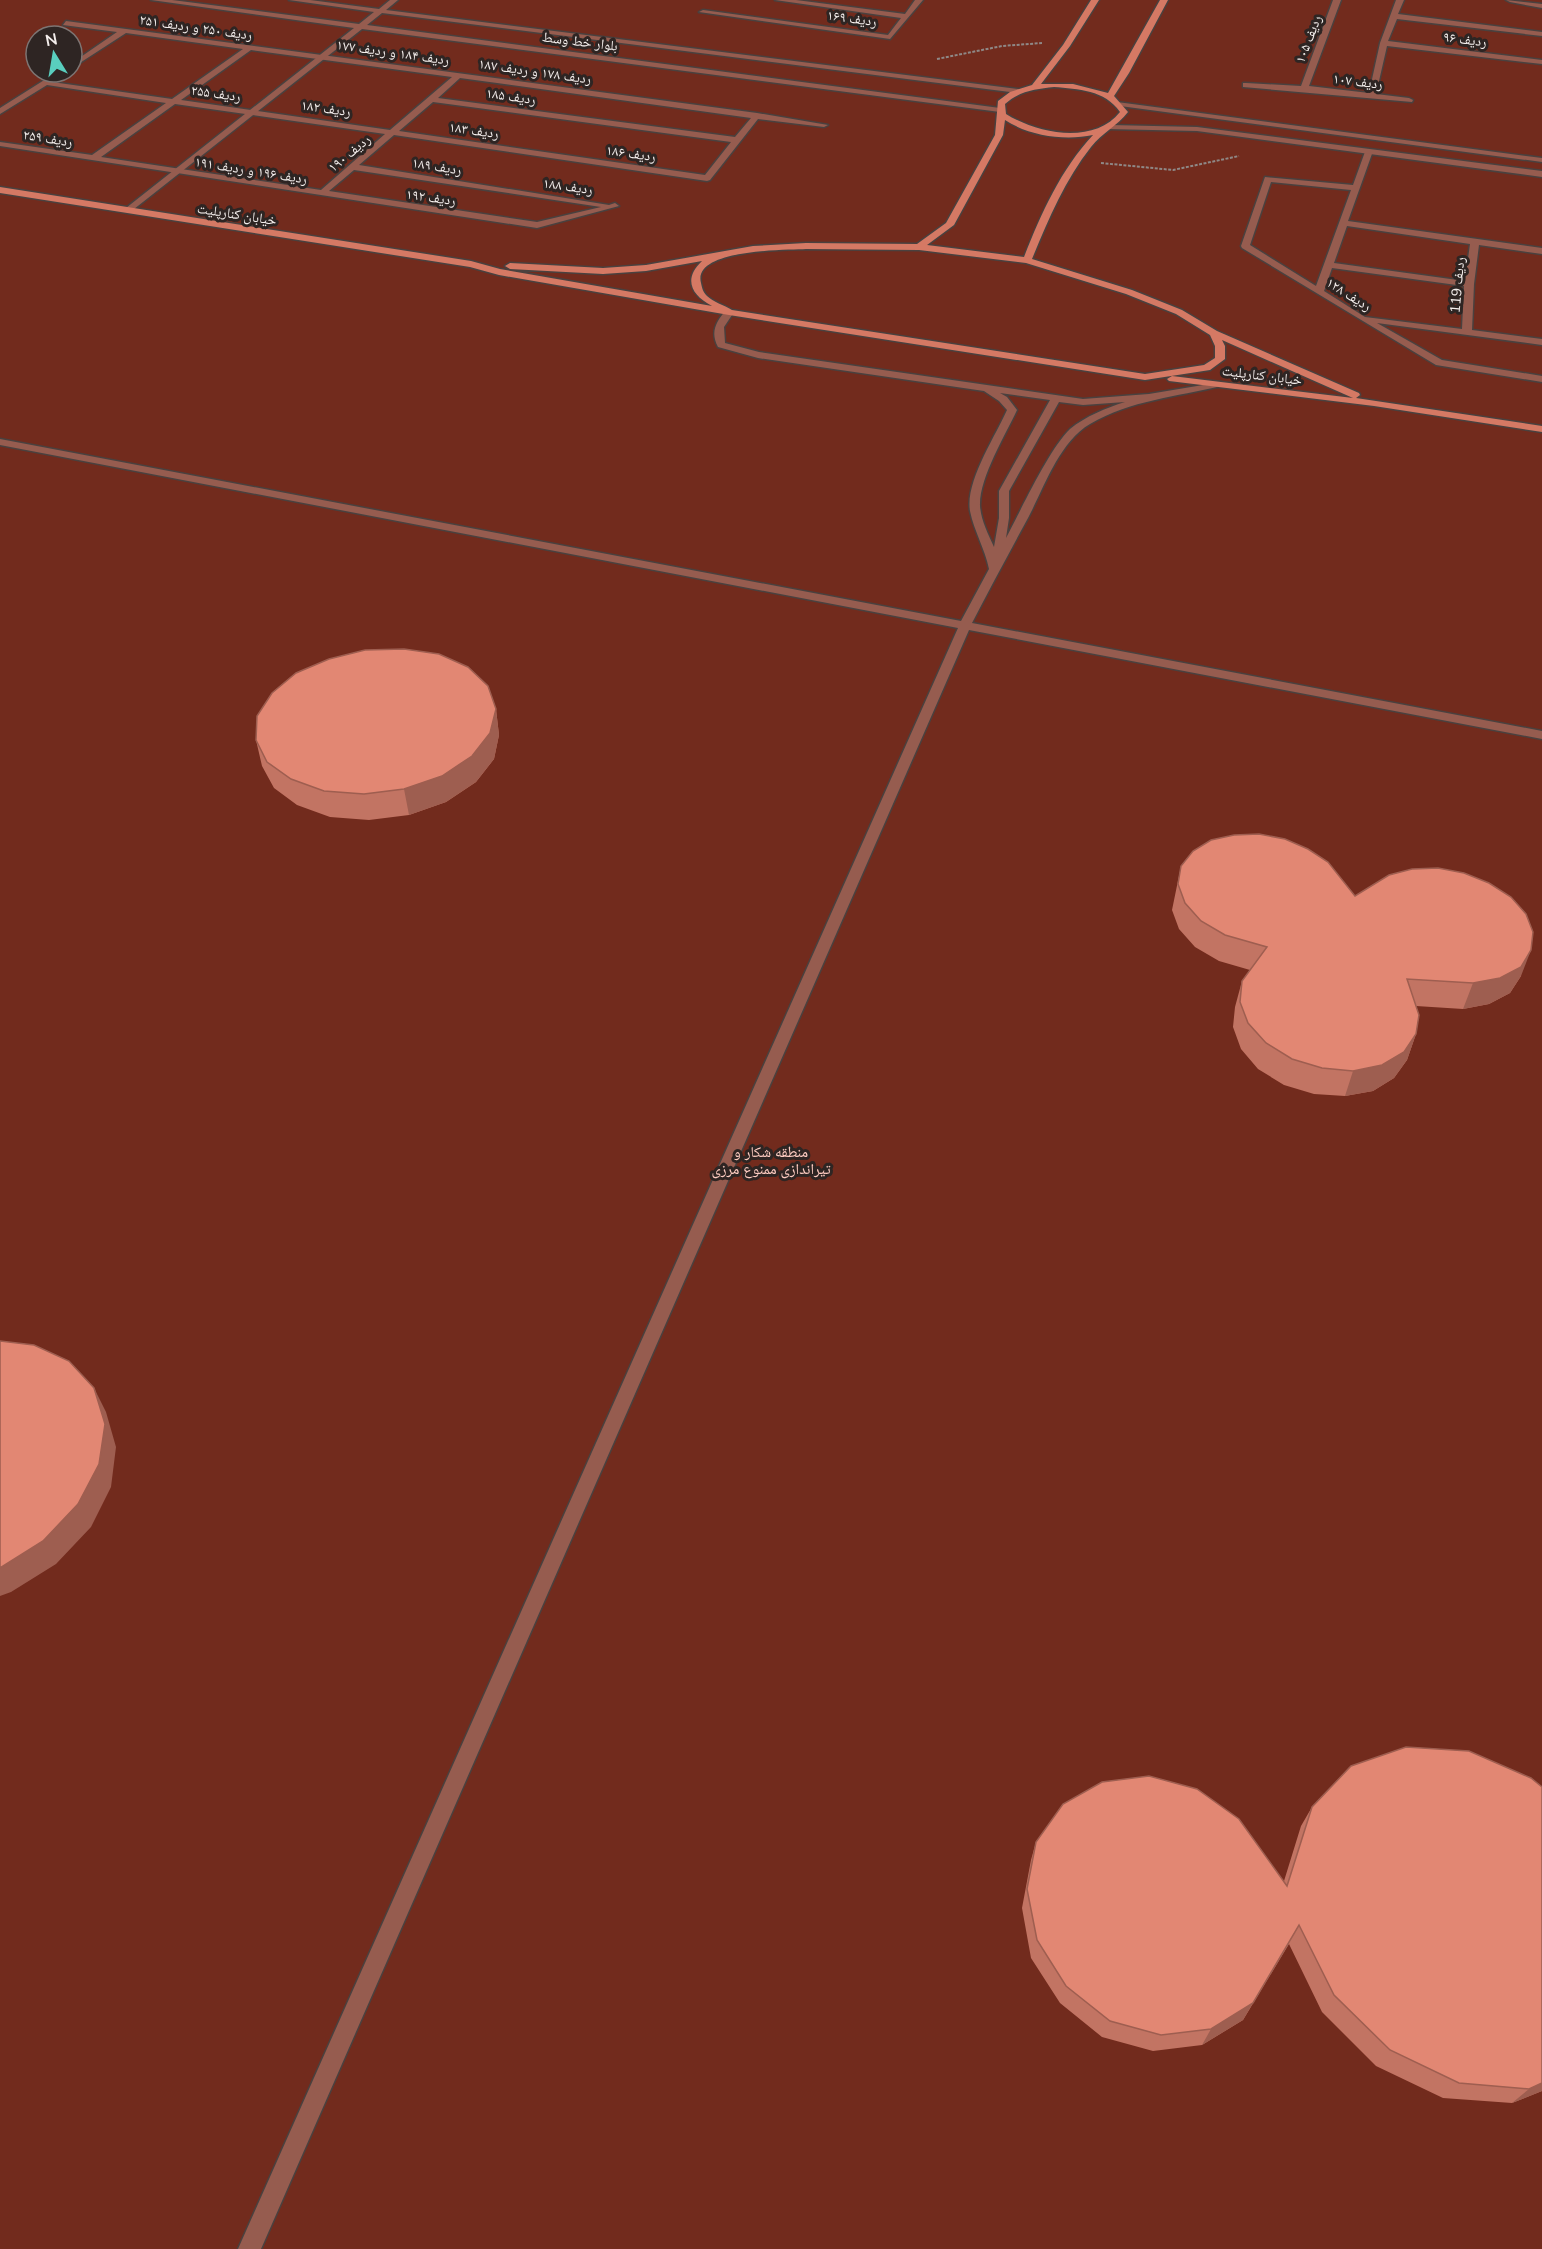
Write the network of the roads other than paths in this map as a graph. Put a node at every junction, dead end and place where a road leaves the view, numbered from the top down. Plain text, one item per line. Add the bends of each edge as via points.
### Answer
1 (155, 0) edge
2 (293, 0) edge
3 (394, 0) edge
4 (779, 0) edge
5 (854, 0) edge
6 (919, 0) edge
7 (1095, 0) edge
8 (1164, 0) edge
9 (1337, 0) edge
10 (1400, 0) edge
11 (1510, 0) edge
12 (1542, 6) edge
13 (847, 8) junction
14 (380, 11) junction
15 (703, 12) dead end
16 (907, 16) junction
17 (1394, 16) junction
18 (66, 23) dead end
19 (359, 26) junction
20 (124, 31) junction
21 (1542, 34) edge
22 (1384, 43) junction
23 (249, 48) junction
24 (323, 56) junction
25 (84, 58) edge
26 (1542, 62) edge
27 (459, 75) junction
28 (44, 84) edge
29 (54, 84) edge
30 (1246, 85) dead end
31 (1035, 87) junction
32 (1304, 88) junction
33 (1018, 91) junction
34 (1110, 96) junction
35 (1372, 96) junction
36 (431, 99) junction
37 (175, 100) junction
38 (1409, 100) dead end
39 (1120, 104) junction
40 (254, 111) junction
41 (0, 112) edge
42 (1001, 112) junction
43 (757, 115) junction
44 (824, 124) dead end
45 (1106, 128) junction
46 (394, 132) junction
47 (736, 140) junction
48 (0, 144) edge
49 (1369, 151) junction
50 (551, 155) joint
51 (92, 159) junction
52 (1542, 160) edge
53 (353, 166) junction
54 (177, 172) junction
55 (1542, 174) edge
56 (1356, 188) junction
57 (0, 190) edge
58 (517, 192) joint
59 (321, 194) junction
60 (129, 210) junction
61 (1343, 223) junction
62 (537, 225) joint
63 (1475, 242) junction
64 (920, 247) junction
65 (1542, 251) edge
66 (712, 257) junction
67 (1027, 260) junction
68 (471, 264) junction
69 (1329, 265) junction
70 (1469, 284) junction
71 (1319, 292) junction
72 (729, 312) junction
73 (1361, 318) junction
74 (1467, 331) junction
75 (1214, 333) junction
76 (1542, 342) edge
77 (1146, 377) junction
78 (1542, 378) edge
79 (1218, 384) junction
80 (982, 388) junction
81 (1149, 397) junction
82 (1056, 398) junction
83 (1374, 403) junction
84 (1542, 429) edge
85 (0, 442) edge
86 (995, 569) junction
87 (965, 625) junction
88 (1542, 735) edge
89 (249, 2249) edge

1 - 19 street, بلوار خط وسط
2 - 14 street, بلوار خط وسط
3 - 14 street
4 - 13 street
5 - 13 street
6 - 16 street
7 - 31 main road
8 - 34 main road
9 - 32 street, ردیف ۱۰۵
10 - 17 street
11 - 12 street
13 - 16 street
14 - 19 street
14 - 33 street, بلوار خط وسط
15 - 16 street, ردیف ۱۶۹ via 890,37
17 - 21 street
17 - 22 street
18 - 20 street, ردیف ۲۵۰ و ردیف ۲۵۱
19 - 24 street
19 - 42 street, بلوار خط وسط
20 - 23 street, ردیف ۲۵۰ و ردیف ۲۵۱
20 - 25 street
22 - 26 street, ردیف ۹۶
22 - 35 street
23 - 24 street, ردیف ۲۵۰ و ردیف ۲۵۱
23 - 37 street
24 - 27 street, ردیف ۱۸۴ و ردیف ۱۷۷
24 - 40 street
27 - 36 street, ردیف ۱۹۰
27 - 43 street, ردیف ۱۷۸ و ردیف ۱۸۷
28 - 41 street
29 - 37 street, ردیف ۲۵۵
30 - 32 street, ردیف ۱۰۷
31 - 33 main road
31 - 34 main road via 1075,86
32 - 35 street, ردیف ۱۰۷
33 - 42 main road via 1001,103
34 - 39 main road
35 - 38 street, ردیف ۱۰۷
36 - 46 street, ردیف ۱۹۰
36 - 47 street, ردیف ۱۸۵
37 - 40 street, ردیف ۲۵۵
37 - 51 street
39 - 45 main road via 1124,112 1120,120
39 - 52 street
40 - 46 street, ردیف ۱۸۲
40 - 54 street
42 - 45 main road via 1021,127 1053,134
42 - 64 main road via 999,135 950,225
43 - 44 street, ردیف ۱۷۸ و ردیف ۱۸۷
43 - 47 street
45 - 49 street via 1197,129
45 - 67 main road via 1084,148
46 - 50 street, ردیف ۱۸۳
46 - 53 street, ردیف ۱۹۰
47 - 50 street, ردیف ۱۸۶ via 707,178
48 - 51 street, ردیف ۲۵۹
49 - 55 street
49 - 56 street
51 - 54 street, ردیف ۲۵۹
53 - 58 street, ردیف ۱۸۹
53 - 59 street, ردیف ۱۹۰
54 - 59 street, ردیف ۱۹۶ و ردیف ۱۹۱
54 - 60 street
56 - 61 street
56 - 71 street, ردیف ۱۲۸ via 1268,179 1245,246
57 - 60 main road, خیابان کنارپلیت
58 - 62 street, ردیف ۱۸۸ via 615,206
59 - 62 street, ردیف ۱۹۲
60 - 68 main road, خیابان کنارپلیت
61 - 63 street
61 - 69 street
63 - 65 street
63 - 70 street, ردیف 119
64 - 66 main road, خیابان کنارپلیت via 806,246 753,249
64 - 67 main road, خیابان کنارپلیت
66 - 68 main road, خیابان کنارپلیت via 603,271
66 - 72 main road via 697,271 698,290 704,298
67 - 75 main road, خیابان کنارپلیت via 1159,304
68 - 72 main road, خیابان کنارپلیت
69 - 70 street
69 - 71 street
70 - 74 street, ردیف 119
71 - 73 street, ردیف ۱۲۸
72 - 77 main road, خیابان کنارپلیت
72 - 80 street via 717,335 721,345 739,351
73 - 74 street
73 - 78 street, ردیف ۱۲۸ via 1439,363
74 - 76 street
75 - 77 main road via 1220,345 1220,359 1207,368
75 - 83 main road, خیابان کنارپلیت
77 - 79 main road, خیابان کنارپلیت
79 - 81 street
79 - 83 main road, خیابان کنارپلیت
80 - 82 street
80 - 86 street via 1003,399 1012,410 976,491 975,506
81 - 82 street via 1083,402
81 - 86 street via 1110,410 1072,433
82 - 86 street via 1004,490 1004,518
83 - 84 main road, خیابان کنارپلیت
85 - 87 street
86 - 87 street
87 - 88 street
87 - 89 street

